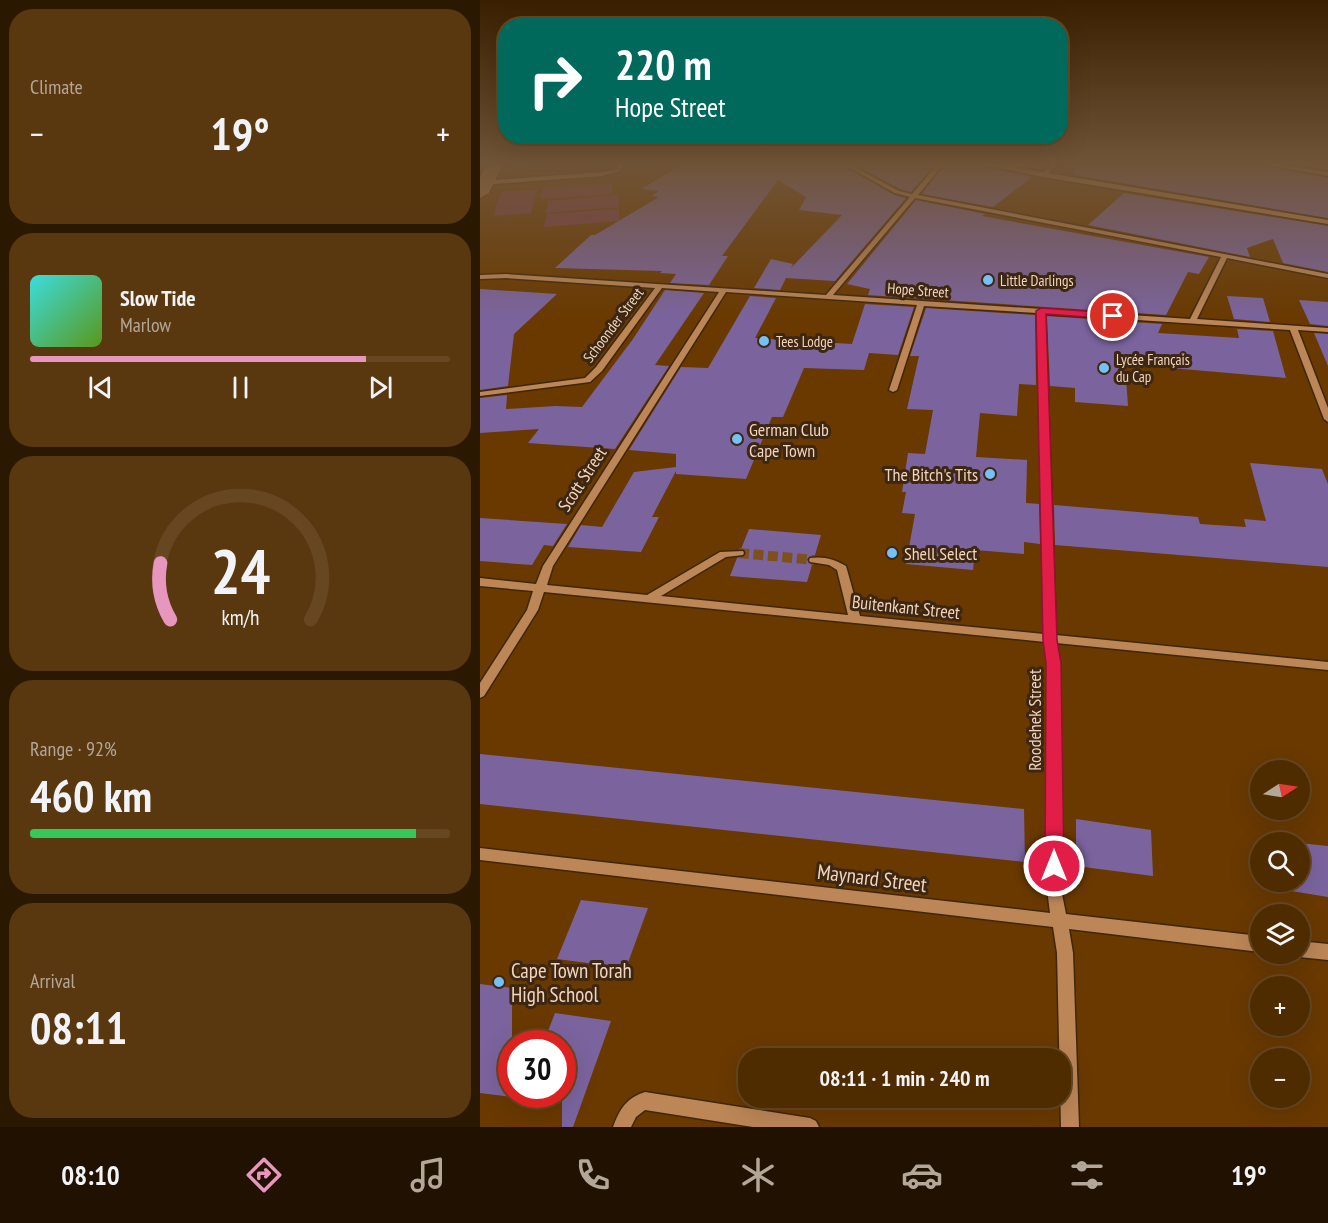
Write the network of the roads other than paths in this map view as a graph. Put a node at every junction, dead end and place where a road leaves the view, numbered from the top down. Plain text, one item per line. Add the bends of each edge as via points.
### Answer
1 (897, 215) edge
2 (1019, 215) edge
3 (1283, 215) edge
4 (1328, 222) edge
5 (1225, 256) junction
6 (480, 271) edge
7 (506, 276) junction
8 (1328, 276) edge
9 (480, 277) edge
10 (660, 286) junction
11 (724, 290) junction
12 (828, 297) junction
13 (921, 303) junction
14 (1041, 311) junction
15 (1192, 321) junction
16 (1293, 328) junction
17 (1328, 330) edge
18 (893, 390) dead end
19 (480, 394) edge
20 (1328, 419) edge
21 (739, 553) tunnel mouth
22 (814, 560) tunnel mouth
23 (480, 582) edge
24 (539, 588) junction
25 (648, 599) junction
26 (855, 620) junction
27 (1050, 640) junction
28 (1328, 666) edge
29 (480, 693) edge
30 (480, 854) edge
31 (1059, 921) junction
32 (1250, 943) edge
33 (1310, 950) edge
34 (1328, 952) edge
35 (622, 1127) edge
36 (810, 1127) edge
37 (1070, 1127) edge

1 - 12 street
2 - 5 street
3 - 4 street
5 - 8 street
5 - 15 street
6 - 7 street, Hope Street
7 - 9 street, Hope Street
7 - 10 street, Hope Street
10 - 11 street, Hope Street
10 - 19 street, Schoonder Street via 587,380
11 - 12 street, Hope Street
11 - 24 street, Scott Street via 548,566
12 - 13 street, Hope Street
13 - 14 street, Hope Street
13 - 18 street
14 - 15 street, Hope Street
14 - 27 street, Roodehek Street
15 - 16 street, Hope Street
16 - 17 street, Hope Street
16 - 20 street
21 - 25 street via 724,554
22 - 26 street via 832,562 842,568
23 - 24 street, Buitenkant Street
24 - 25 street, Buitenkant Street
24 - 29 street, Scott Street via 532,610
25 - 26 street, Buitenkant Street
26 - 27 street, Buitenkant Street
27 - 28 street, Buitenkant Street
27 - 31 street, Roodehek Street via 1054,663 1054,889
30 - 31 street, Maynard Street
31 - 32 street, Maynard Street
31 - 37 street, Roodehek Street via 1065,953
33 - 34 street
35 - 36 street via 636,1103 645,1101

